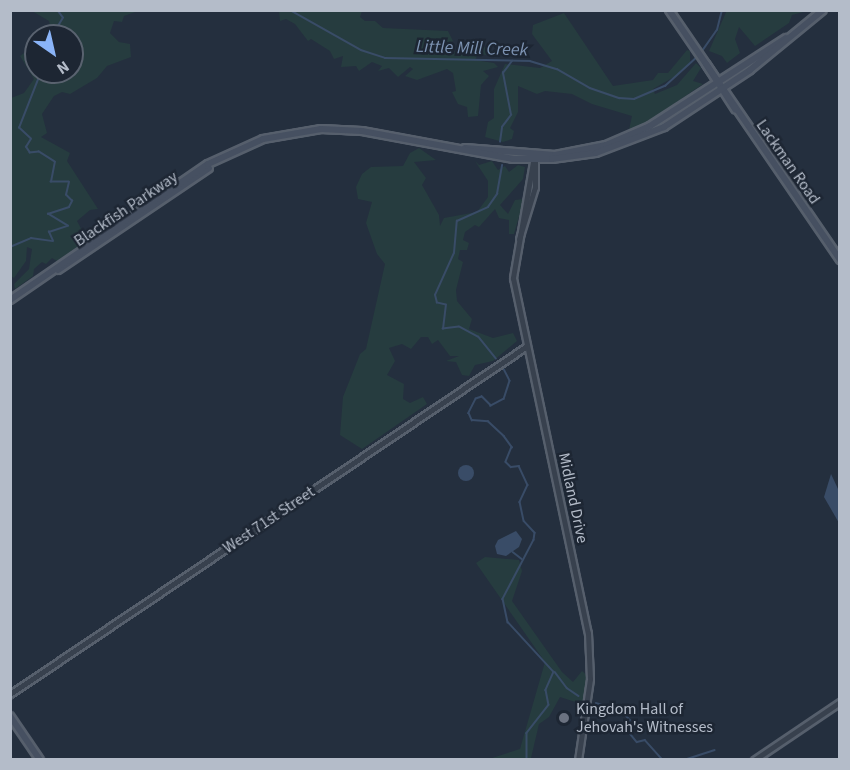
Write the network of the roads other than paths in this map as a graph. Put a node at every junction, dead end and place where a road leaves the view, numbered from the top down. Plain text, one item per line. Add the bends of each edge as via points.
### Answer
1 (669, 10) edge
2 (823, 10) edge
3 (789, 36) junction
4 (718, 81) junction
5 (722, 88) junction
6 (535, 157) junction
7 (840, 260) edge
8 (10, 300) edge
9 (527, 346) junction
10 (10, 693) edge
11 (840, 702) edge
12 (10, 716) edge
13 (40, 759) edge
14 (578, 759) edge
15 (754, 759) edge

1 - 4 main road, Lackman Road
2 - 3 main road
3 - 4 main road
3 - 5 main road
4 - 5 main road, Lackman Road
4 - 6 main road, Blackfish Parkway via 650,126 621,140 577,152
5 - 6 main road, Blackfish Parkway via 664,127 626,144 581,156
5 - 7 main road, Lackman Road
6 - 8 main road, Blackfish Parkway via 362,130 321,129 263,139 219,159
6 - 9 street, Midland Drive via 516,244 513,278
9 - 10 street, West 71st Street
9 - 14 street, Midland Drive via 590,647 588,697
11 - 15 street
12 - 13 main road

